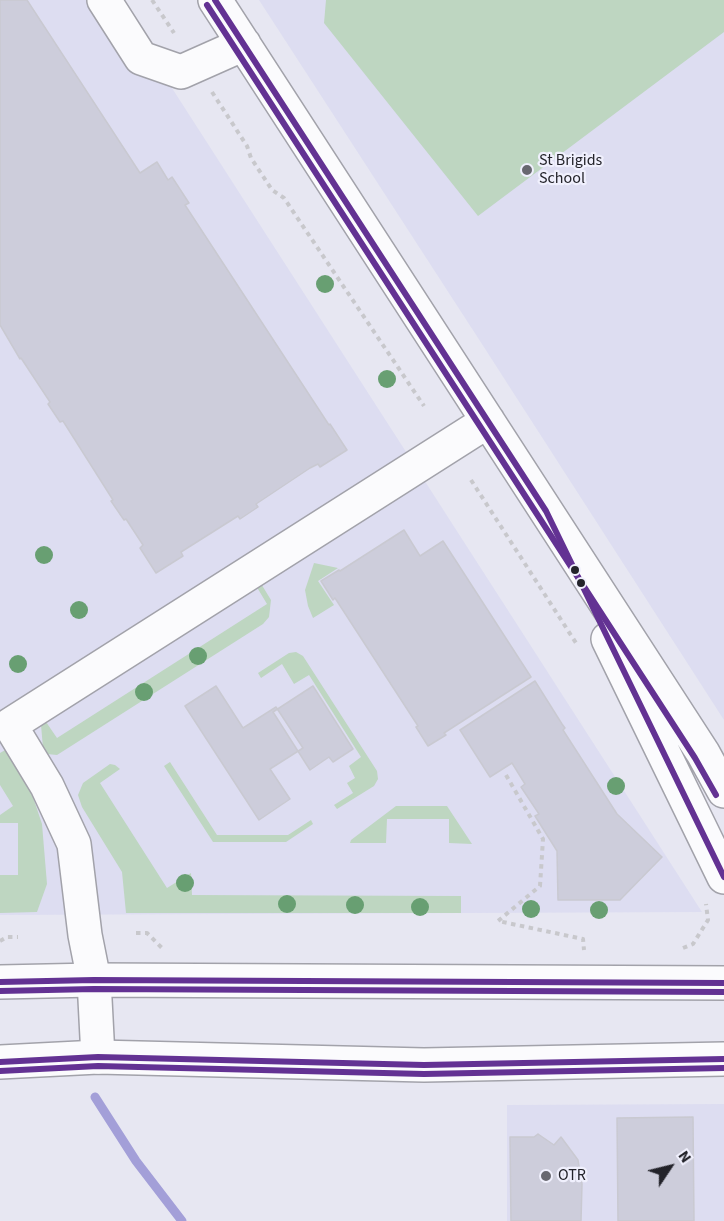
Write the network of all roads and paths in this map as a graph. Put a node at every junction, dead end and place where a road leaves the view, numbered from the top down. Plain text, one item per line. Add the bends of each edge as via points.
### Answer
1 (104, 0) edge
2 (152, 0) edge
3 (215, 0) edge
4 (177, 38) dead end
5 (244, 44) junction
6 (209, 89) dead end
7 (423, 406) dead end
8 (488, 421) junction
9 (546, 510) junction
10 (506, 775) dead end
11 (724, 790) edge
12 (724, 877) edge
13 (18, 937) dead end
14 (0, 940) edge
15 (585, 956) dead end
16 (94, 980) junction
17 (0, 982) edge
18 (724, 983) edge
19 (98, 1057) junction
20 (724, 1059) edge
21 (0, 1062) edge

1 - 5 main road via 141,58 181,72
2 - 4 path
3 - 5 main road
5 - 8 main road
6 - 7 path via 272,190 284,198
8 - 9 main road
8 - 16 main road via 10,725 47,786 74,844
9 - 11 main road
9 - 12 main road
10 - 15 path via 543,839 540,886 498,921 583,939
13 - 14 path
16 - 17 main road
16 - 18 main road
16 - 19 main road
19 - 20 main road via 424,1065
19 - 21 main road

